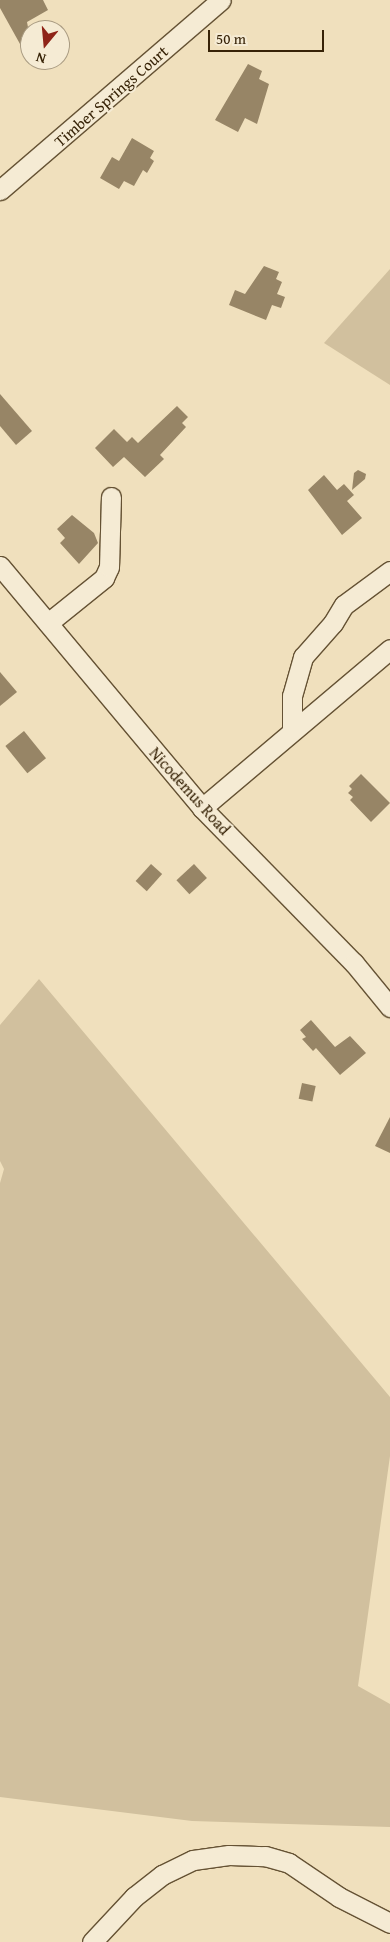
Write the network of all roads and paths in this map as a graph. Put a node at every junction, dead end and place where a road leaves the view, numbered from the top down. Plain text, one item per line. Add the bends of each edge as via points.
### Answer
1 (221, 0) edge
2 (0, 190) edge
3 (111, 497) dead end
4 (0, 566) edge
5 (390, 572) edge
6 (48, 623) junction
7 (390, 649) edge
8 (292, 729) junction
9 (202, 808) junction
10 (390, 1007) edge
11 (390, 1923) edge
12 (92, 1942) edge

1 - 2 street, Timber Springs Court
3 - 6 street via 109,567 104,578
4 - 6 street, Nicodemus Road
5 - 8 street via 344,605 334,623 303,657 292,696
6 - 9 street, Nicodemus Road
7 - 8 street via 304,723
8 - 9 street
9 - 10 street, Nicodemus Road via 354,963
11 - 12 street via 340,1897 289,1863 265,1856 229,1855 192,1860 162,1875 134,1897

